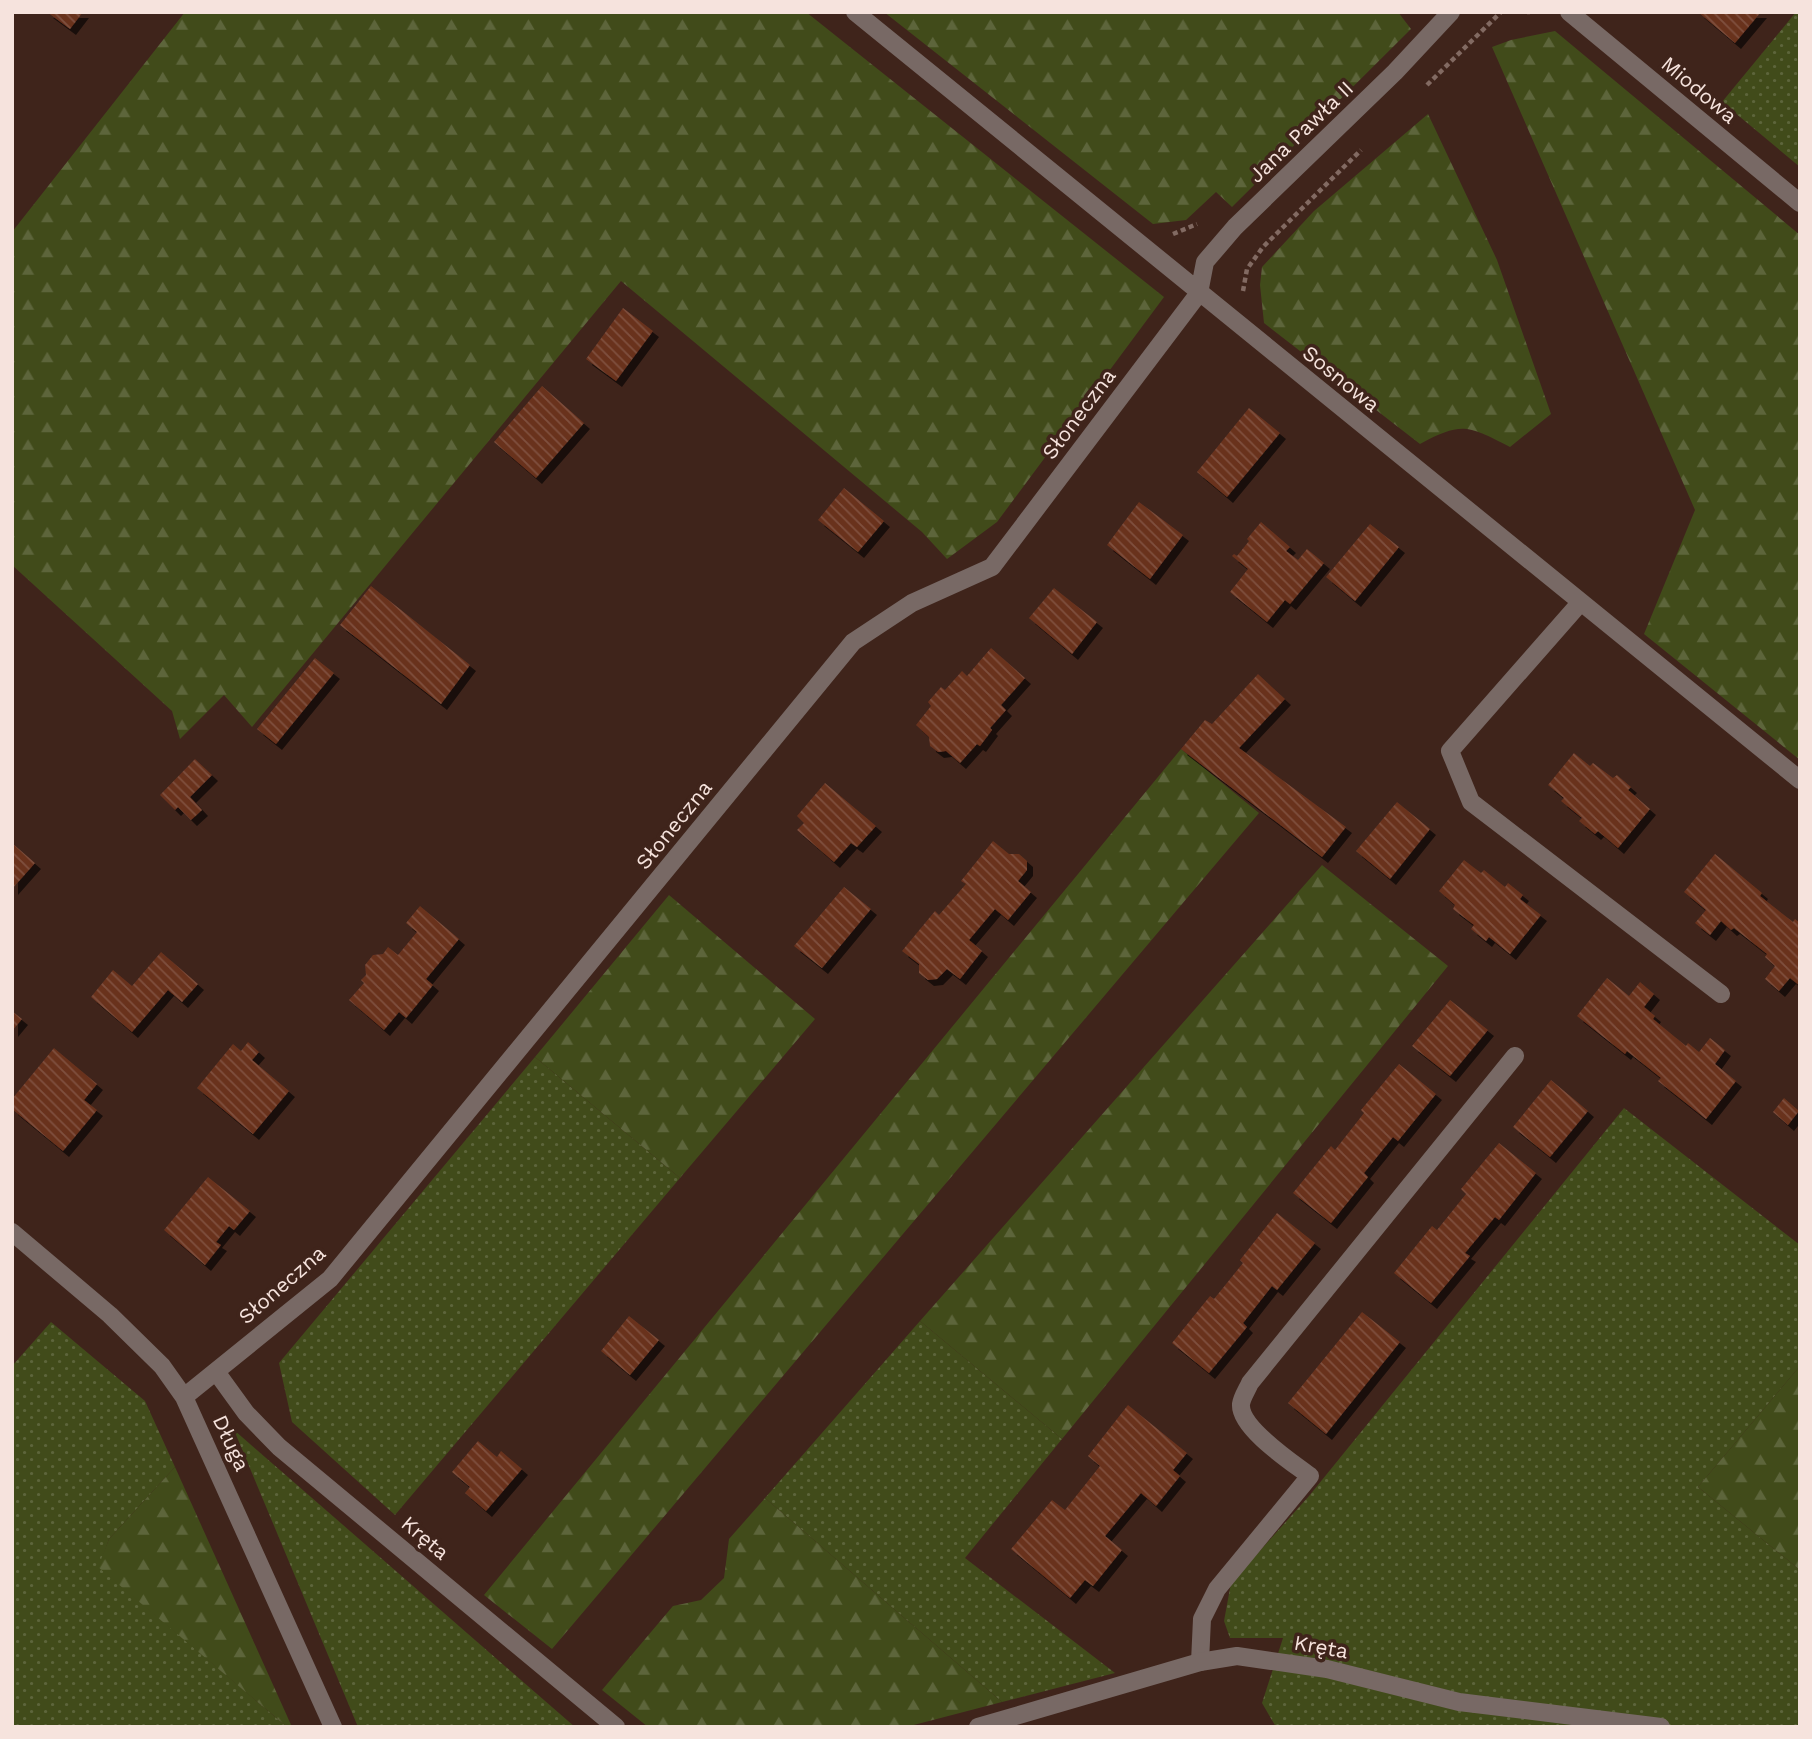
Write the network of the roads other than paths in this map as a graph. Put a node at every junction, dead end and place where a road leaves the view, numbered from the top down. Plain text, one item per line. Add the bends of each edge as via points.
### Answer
1 (855, 12) edge
2 (1451, 12) edge
3 (1569, 12) edge
4 (1800, 203) edge
5 (1199, 293) junction
6 (1580, 603) junction
7 (1800, 780) edge
8 (1721, 994) dead end
9 (1515, 1056) dead end
10 (12, 1232) edge
11 (217, 1373) junction
12 (184, 1397) junction
13 (1200, 1662) junction
14 (333, 1727) edge
15 (616, 1727) edge
16 (978, 1727) edge
17 (1661, 1727) edge

1 - 5 street, Sosnowa
2 - 5 street, Jana Pawła II via 1235,227 1205,262
3 - 4 street, Miodowa
5 - 6 street, Sosnowa
5 - 11 street, Słoneczna via 992,567 912,603 853,642 330,1279
6 - 7 street, Sosnowa
6 - 8 street via 1450,751 1471,802
9 - 13 street via 1250,1383 1241,1402 1246,1420 1310,1476 1217,1589 1202,1619
10 - 12 street, Długa via 119,1324 162,1366
11 - 12 street, Słoneczna
11 - 15 street, Kręta via 279,1447
12 - 14 street, Długa
13 - 16 street, Kręta
13 - 17 street, Kręta via 1237,1656 1327,1670 1459,1702

